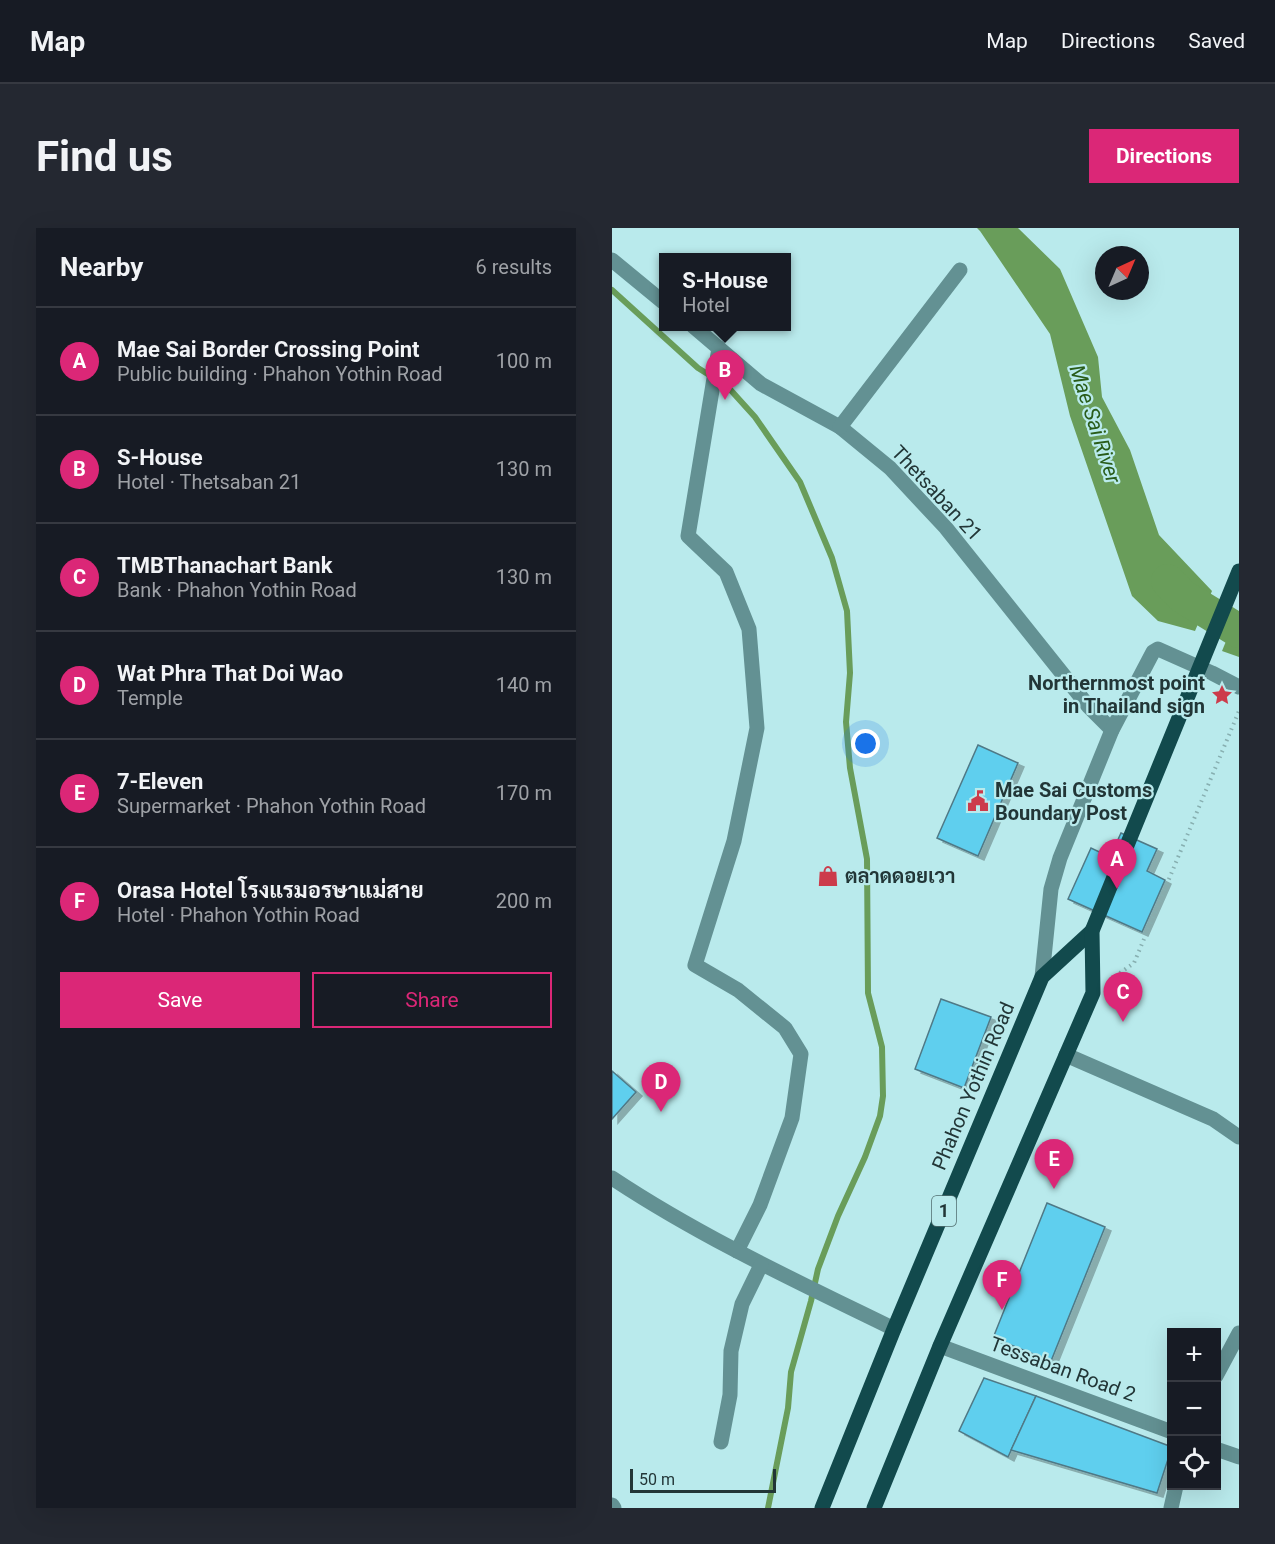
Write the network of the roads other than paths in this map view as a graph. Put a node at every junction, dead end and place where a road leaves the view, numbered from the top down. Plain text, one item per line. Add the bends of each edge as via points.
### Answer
1 (612, 260) edge
2 (960, 270) dead end
3 (659, 299) edge
4 (698, 331) edge
5 (719, 348) junction
6 (840, 428) junction
7 (1239, 572) edge
8 (1239, 687) edge
9 (1112, 730) junction
10 (1092, 931) junction
11 (1042, 977) junction
12 (1066, 1055) junction
13 (1239, 1137) edge
14 (612, 1178) edge
15 (736, 1251) junction
16 (761, 1265) junction
17 (894, 1329) junction
18 (1239, 1333) edge
19 (940, 1346) junction
20 (1221, 1367) edge
21 (1167, 1430) edge
22 (721, 1442) dead end
23 (1221, 1451) edge
24 (1239, 1457) edge
25 (1175, 1490) edge
26 (822, 1508) edge
27 (874, 1508) edge
28 (1171, 1508) edge

1 - 3 street
2 - 6 street
4 - 5 street, Thetsaban 21
5 - 6 street, Thetsaban 21 via 761,384
5 - 15 street via 688,536 726,572 749,629 757,728 734,841 695,965 738,990 785,1028 801,1054 792,1118 760,1205
6 - 9 street, Thetsaban 21 via 890,468 946,528
7 - 10 main road, Phahon Yothin Road / 1
8 - 9 street via 1158,649
9 - 11 street via 1051,889
10 - 11 main road, Phahon Yothin Road / 1
10 - 12 main road, Phahon Yothin Road / 1 via 1093,993
11 - 17 main road, Phahon Yothin Road / 1
12 - 13 street via 1213,1119
12 - 19 main road, Phahon Yothin Road / 1
14 - 15 street
15 - 16 street
16 - 17 street
16 - 22 street via 742,1304 731,1351 730,1395
17 - 26 main road, Phahon Yothin Road / 1
18 - 20 street
19 - 21 street, Tessaban Road 2
19 - 27 main road, Phahon Yothin Road / 1
23 - 24 street
25 - 28 street

